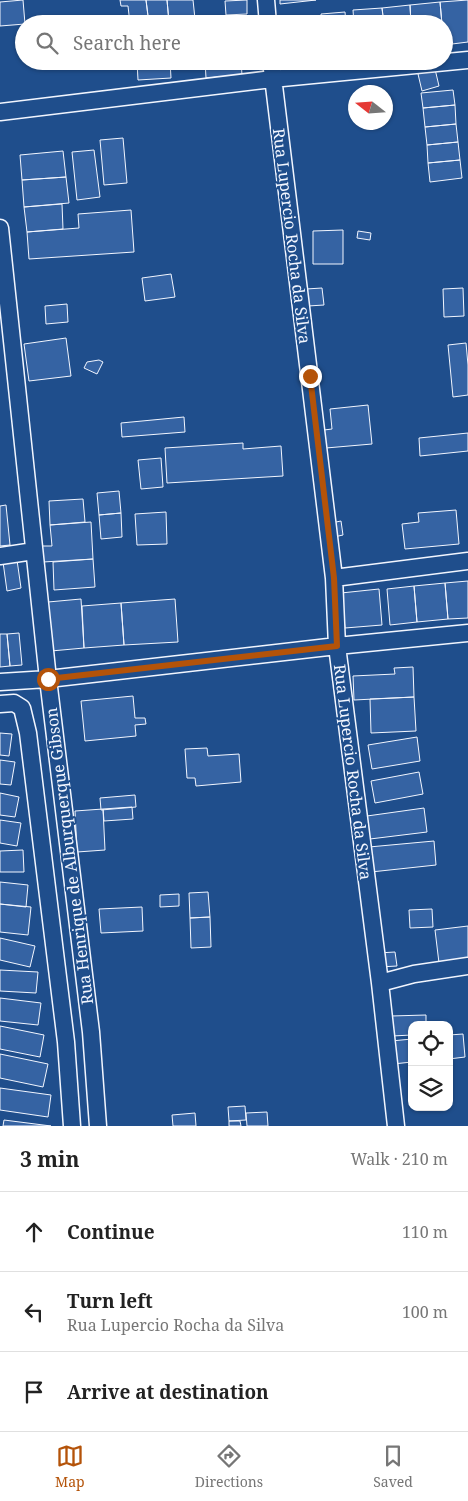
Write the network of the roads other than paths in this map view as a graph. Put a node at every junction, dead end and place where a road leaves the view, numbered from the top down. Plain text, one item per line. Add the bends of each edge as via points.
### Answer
1 (266, 0) edge
2 (267, 15) edge
3 (468, 60) edge
4 (453, 61) edge
5 (272, 70) edge
6 (365, 70) edge
7 (272, 79) junction
8 (0, 112) edge
9 (0, 228) edge
10 (34, 551) junction
11 (0, 556) edge
12 (468, 561) edge
13 (334, 578) junction
14 (468, 633) edge
15 (337, 646) junction
16 (48, 679) junction
17 (0, 682) edge
18 (0, 704) edge
19 (468, 966) edge
20 (380, 984) junction
21 (72, 1126) edge
22 (98, 1126) edge
23 (396, 1126) edge

1 - 2 street
3 - 4 street
5 - 7 street, Rua Lupercio Rocha da Silva
6 - 7 street
7 - 8 street
7 - 13 street, Rua Lupercio Rocha da Silva
9 - 10 street, Rua Henrique de Alburquerque Gibson
10 - 11 street
10 - 16 street, Rua Henrique de Alburquerque Gibson
12 - 13 street
13 - 15 street, Rua Lupercio Rocha da Silva
14 - 15 street
15 - 16 street
15 - 20 street, Rua Lupercio Rocha da Silva
16 - 17 street
16 - 22 street, Rua Henrique de Alburquerque Gibson
18 - 21 street via 14,703 22,708 28,733 66,1042
19 - 20 street via 414,974
20 - 23 street, Rua Lupercio Rocha da Silva

